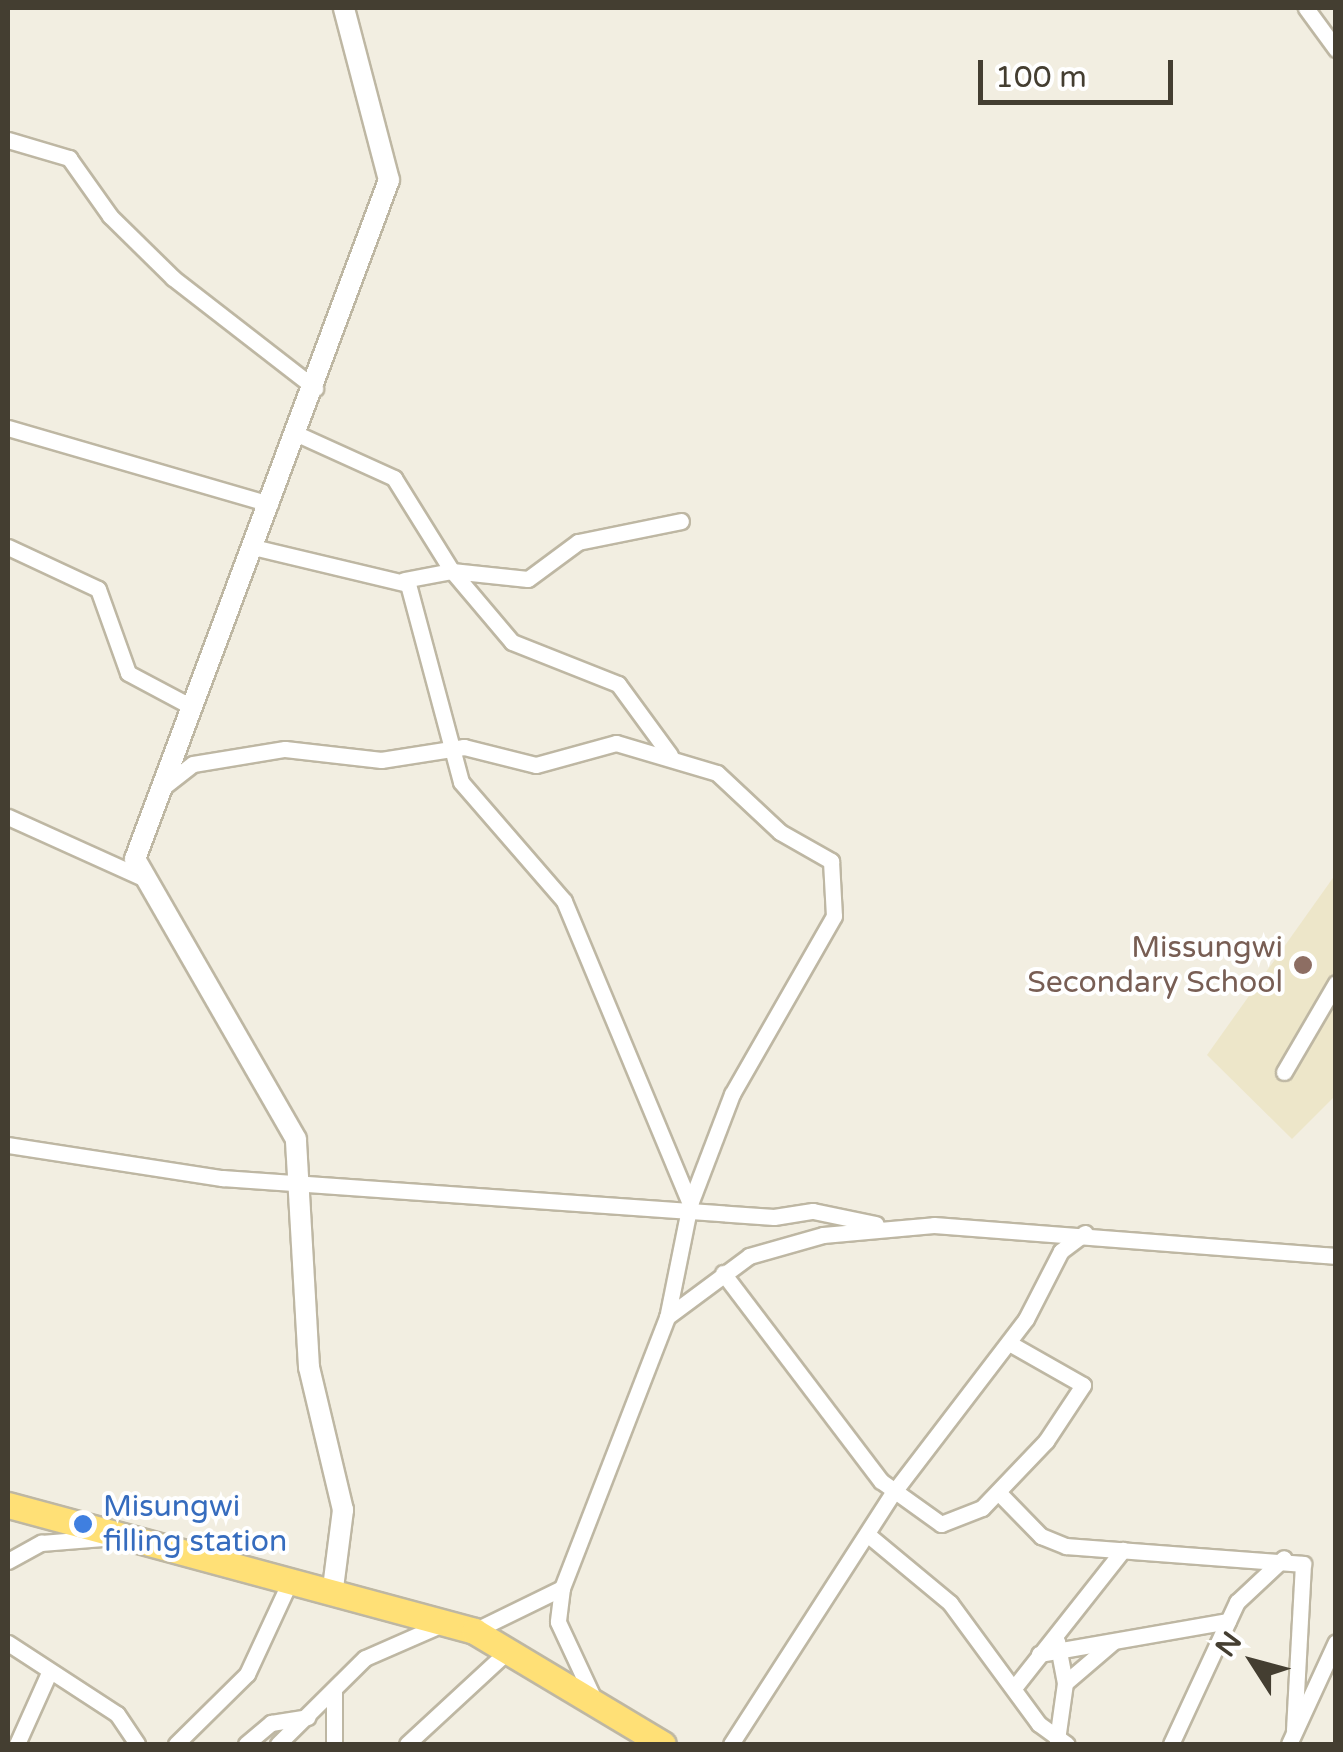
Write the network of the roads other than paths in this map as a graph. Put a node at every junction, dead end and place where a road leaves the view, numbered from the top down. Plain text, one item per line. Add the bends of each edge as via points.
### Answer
1 (344, 8) edge
2 (1306, 8) edge
3 (1336, 48) edge
4 (8, 140) edge
5 (315, 388) junction
6 (8, 428) edge
7 (295, 432) junction
8 (270, 504) junction
9 (681, 521) dead end
10 (8, 547) edge
11 (253, 547) junction
12 (452, 571) junction
13 (404, 580) junction
14 (190, 706) junction
15 (450, 749) junction
16 (670, 754) junction
17 (158, 791) junction
18 (8, 817) edge
19 (141, 877) junction
20 (1334, 988) edge
21 (1284, 1072) dead end
22 (8, 1144) edge
23 (304, 1181) junction
24 (691, 1208) junction
25 (750, 1215) junction
26 (888, 1227) junction
27 (1085, 1233) junction
28 (798, 1239) junction
29 (1336, 1256) edge
30 (723, 1273) junction
31 (667, 1316) junction
32 (1009, 1343) junction
33 (998, 1492) junction
34 (893, 1493) junction
35 (8, 1506) edge
36 (868, 1534) junction
37 (122, 1536) junction
38 (1123, 1550) junction
39 (1284, 1558) junction
40 (8, 1562) edge
41 (292, 1577) junction
42 (333, 1588) junction
43 (562, 1588) junction
44 (1228, 1621) junction
45 (448, 1622) junction
46 (474, 1630) junction
47 (1057, 1641) junction
48 (1113, 1642) junction
49 (8, 1643) edge
50 (1335, 1643) edge
51 (510, 1649) junction
52 (48, 1675) junction
53 (1065, 1683) junction
54 (1018, 1684) junction
55 (334, 1690) junction
56 (593, 1697) junction
57 (308, 1716) junction
58 (1292, 1738) edge
59 (1062, 1742) edge
60 (17, 1744) edge
61 (137, 1744) edge
62 (176, 1744) edge
63 (246, 1744) edge
64 (278, 1744) edge
65 (334, 1744) edge
66 (407, 1744) edge
67 (662, 1744) edge
68 (731, 1744) edge
69 (1171, 1744) edge

1 - 5 street via 389,180
2 - 3 street
4 - 5 street via 69,158 110,216 173,278
5 - 7 street
6 - 8 street
7 - 8 street
7 - 12 street via 401,484
8 - 11 street
9 - 12 street via 573,544 539,576
10 - 14 street via 98,589 128,673
11 - 13 street
11 - 14 street
12 - 13 street
12 - 16 street via 524,650 618,684
13 - 15 street
14 - 17 street
15 - 16 street via 536,765 606,743
15 - 17 street via 381,760 285,749 206,760
15 - 24 street via 471,799 564,901
16 - 24 street via 717,773 838,871 834,916 732,1094
17 - 19 street via 139,838
18 - 19 street
19 - 23 street via 277,1093
20 - 21 street
22 - 23 street via 124,1166
23 - 24 street
23 - 42 street via 309,1367 343,1510
24 - 25 street
24 - 31 street
25 - 26 street via 813,1210
25 - 28 street
26 - 27 street
26 - 28 street
27 - 29 street
27 - 32 street via 1061,1252
28 - 30 street
30 - 31 street
30 - 34 street
31 - 43 street
32 - 33 street via 1077,1374 1083,1385
32 - 34 street
33 - 34 street via 951,1525
33 - 38 street via 1052,1542
34 - 36 street
35 - 37 highway
36 - 54 street via 950,1603
36 - 68 street
37 - 40 street via 41,1543
37 - 41 highway
38 - 39 street
38 - 47 street
39 - 44 street via 1246,1588
39 - 58 street via 1303,1564 1308,1584
41 - 42 highway
41 - 62 street via 246,1674
42 - 45 highway
43 - 46 street
43 - 56 street via 558,1622
44 - 48 street
44 - 69 street
45 - 46 highway
45 - 55 street via 365,1658
46 - 51 highway
47 - 48 street
47 - 53 street
47 - 54 street
48 - 53 street
49 - 52 street
50 - 58 street
51 - 56 highway
51 - 66 street
52 - 60 street
52 - 61 street via 117,1714
53 - 59 street
54 - 59 street
55 - 57 street
55 - 65 street
56 - 67 highway
57 - 63 street via 271,1723
57 - 64 street

